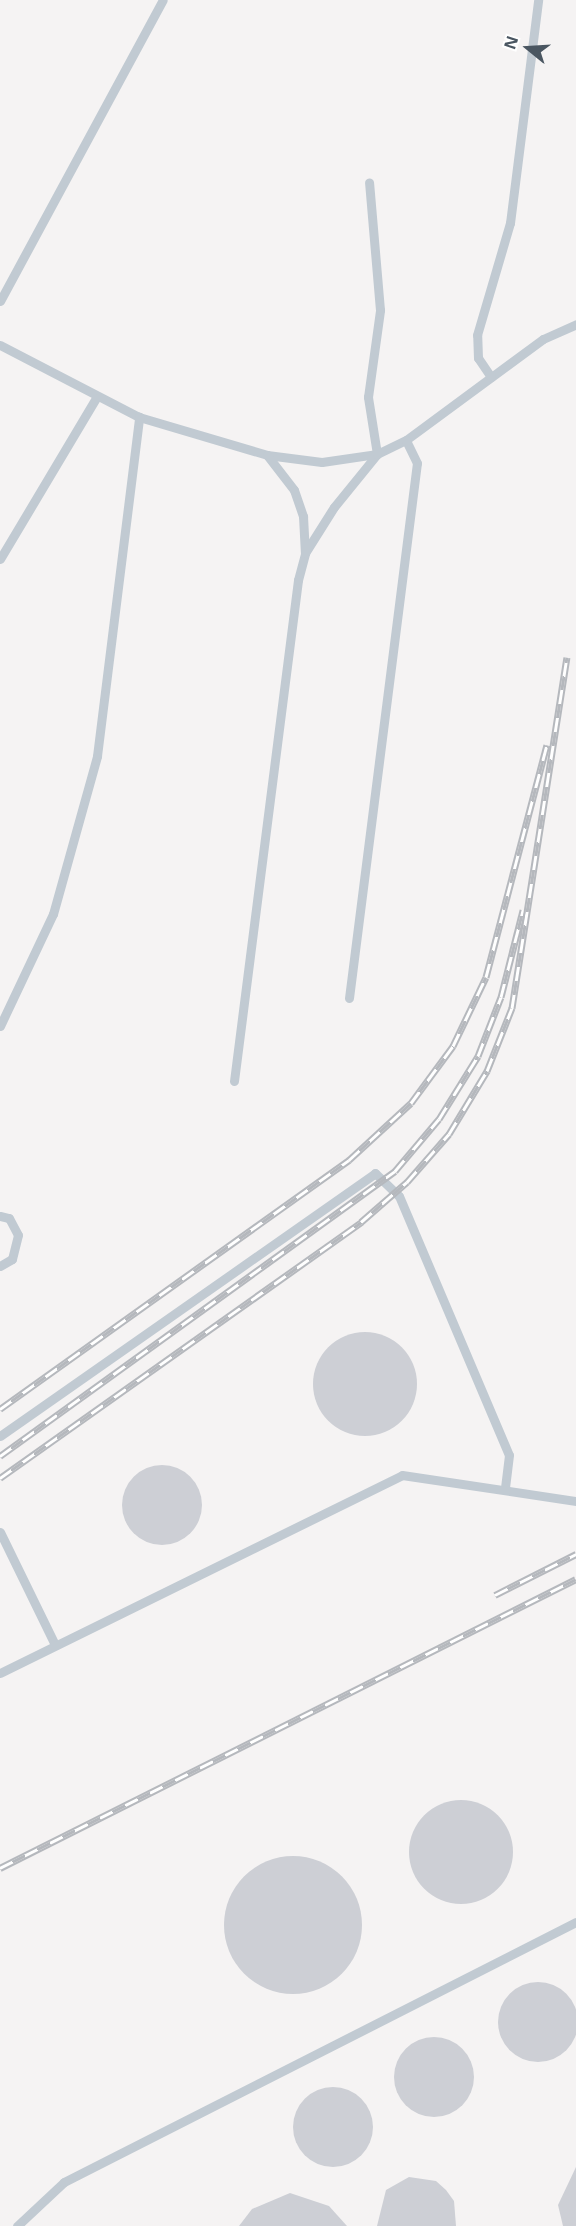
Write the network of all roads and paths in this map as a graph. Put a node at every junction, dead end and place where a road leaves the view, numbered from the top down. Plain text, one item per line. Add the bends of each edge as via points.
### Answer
1 (163, 0) edge
2 (538, 0) edge
3 (369, 182) dead end
4 (0, 301) edge
5 (576, 324) edge
6 (0, 345) edge
7 (491, 377) junction
8 (96, 398) junction
9 (139, 417) junction
10 (406, 440) junction
11 (377, 454) junction
12 (267, 455) junction
13 (305, 553) junction
14 (0, 559) edge
15 (349, 998) dead end
16 (0, 1026) edge
17 (234, 1081) dead end
18 (0, 1216) edge
19 (0, 1266) edge
20 (0, 1436) edge
21 (505, 1490) junction
22 (576, 1501) edge
23 (0, 1532) edge
24 (56, 1645) junction
25 (0, 1673) edge
26 (576, 1922) edge
27 (17, 2226) edge

1 - 4 lane
2 - 7 lane via 510,223 477,335 478,358
3 - 11 lane via 380,310 368,397
5 - 7 lane via 543,339
6 - 8 lane
7 - 10 lane
8 - 9 lane
8 - 14 lane
9 - 12 lane
9 - 16 lane via 97,756 52,914
10 - 11 lane
10 - 15 lane via 417,463
11 - 12 lane via 322,462
11 - 13 lane
12 - 13 lane via 294,490 303,516
13 - 17 lane
18 - 19 lane via 9,1218 18,1235 12,1259
20 - 21 lane via 375,1173 399,1196 509,1455
21 - 22 lane
21 - 24 lane via 402,1474
23 - 24 lane
24 - 25 lane
26 - 27 lane via 64,2182

